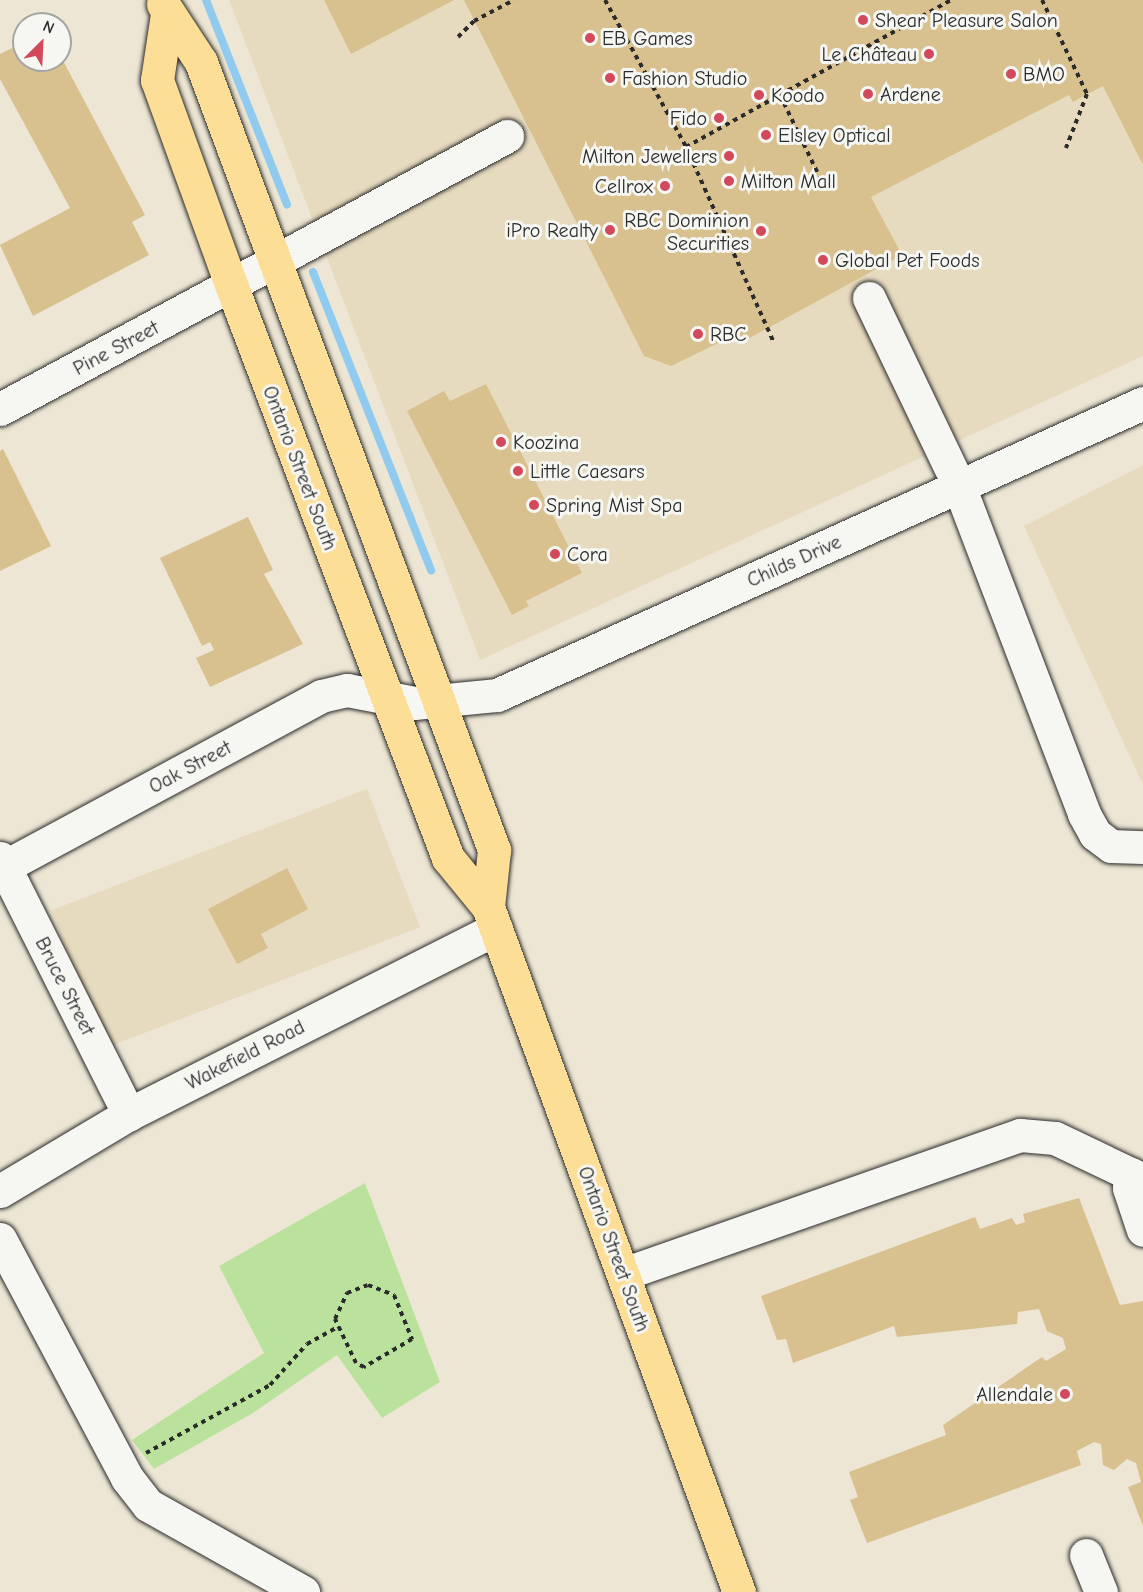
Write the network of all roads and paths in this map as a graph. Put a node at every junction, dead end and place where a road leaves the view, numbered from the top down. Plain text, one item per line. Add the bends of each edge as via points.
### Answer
1 (514, 0) edge
2 (605, 0) edge
3 (951, 0) edge
4 (1042, 0) edge
5 (164, 7) edge
6 (458, 37) dead end
7 (780, 94) junction
8 (507, 136) dead end
9 (686, 147) junction
10 (1066, 148) dead end
11 (822, 182) dead end
12 (275, 263) junction
13 (232, 287) junction
14 (869, 298) dead end
15 (774, 344) dead end
16 (1143, 403) edge
17 (0, 409) edge
18 (959, 486) junction
19 (387, 698) junction
20 (440, 703) junction
21 (1143, 847) edge
22 (2, 864) edge
23 (492, 918) junction
24 (129, 1114) junction
25 (1137, 1177) edge
26 (0, 1191) edge
27 (1143, 1230) edge
28 (0, 1239) edge
29 (623, 1274) junction
30 (336, 1328) junction
31 (121, 1467) junction
32 (1086, 1555) dead end
33 (303, 1592) edge
34 (739, 1592) edge
35 (1101, 1592) edge

1 - 6 path via 474,21
2 - 9 path
3 - 7 path
4 - 10 path via 1087,94
5 - 12 main road, Ontario Street South via 201,62
5 - 13 main road, Ontario Street South via 157,80
7 - 9 path
7 - 11 path
8 - 12 street, Pine Street
9 - 15 path
12 - 13 street, Pine Street
12 - 20 main road, Ontario Street South
13 - 17 street, Pine Street
13 - 19 main road, Ontario Street South
14 - 18 street
16 - 18 street, Childs Drive
18 - 20 street, Childs Drive via 497,695
18 - 21 street via 1084,814 1095,834 1111,846
19 - 20 street, Childs Drive
19 - 22 street, Oak Street via 347,690 321,696
19 - 23 main road, Ontario Street South via 448,858
20 - 23 main road, Ontario Street South via 494,850
22 - 24 street, Bruce Street
23 - 24 street, Wakefield Road
23 - 29 main road, Ontario Street South
24 - 26 street, Wakefield Road
25 - 27 street via 1129,1188
25 - 29 street via 1055,1138 1020,1135
28 - 31 street
29 - 34 main road, Ontario Street South
30 - 30 path via 361,1367 412,1339 394,1295 373,1286 356,1287 343,1298
30 - 31 path via 307,1344 270,1385
31 - 33 street via 147,1505 173,1524
32 - 35 street

